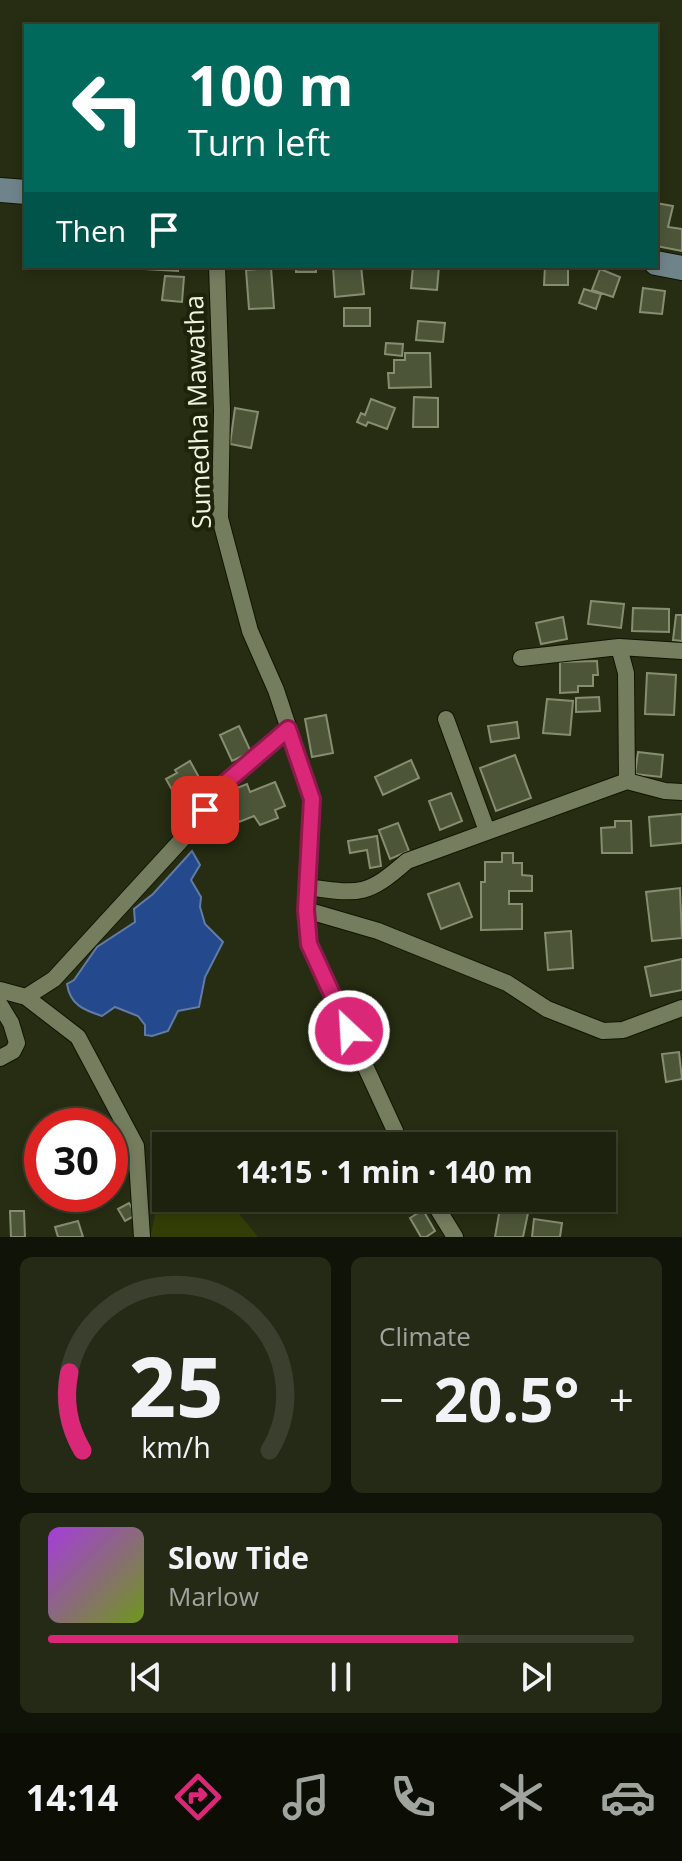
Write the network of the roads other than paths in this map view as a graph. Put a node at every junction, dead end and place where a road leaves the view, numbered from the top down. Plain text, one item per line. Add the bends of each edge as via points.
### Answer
1 (0, 190) edge
2 (24, 192) edge
3 (658, 263) edge
4 (217, 268) edge
5 (682, 268) edge
6 (619, 647) junction
7 (682, 651) edge
8 (521, 658) dead end
9 (446, 719) dead end
10 (288, 729) junction
11 (627, 781) junction
12 (682, 792) edge
13 (487, 831) junction
14 (307, 887) junction
15 (306, 910) junction
16 (0, 990) edge
17 (26, 997) junction
18 (0, 1005) edge
19 (682, 1008) edge
20 (0, 1058) edge
21 (396, 1132) edge
22 (440, 1212) edge
23 (142, 1237) edge
24 (455, 1237) edge

1 - 2 street
3 - 5 street
4 - 10 street, Sumedha Mawatha via 220,518 250,631
6 - 7 street
6 - 8 street
6 - 11 street via 626,673
9 - 13 street
10 - 14 street, Sumedha Mawatha via 312,799
10 - 17 street via 224,784 186,835 54,979
11 - 12 street
11 - 13 street
13 - 14 street via 407,861 380,885 354,894
14 - 15 street, Sumedha Mawatha
15 - 19 street via 378,931 507,983 547,1009 603,1031 623,1030
15 - 21 street, Sumedha Mawatha via 309,944
16 - 17 street
17 - 23 street via 78,1037 136,1146
18 - 20 street via 17,1043
22 - 24 street

